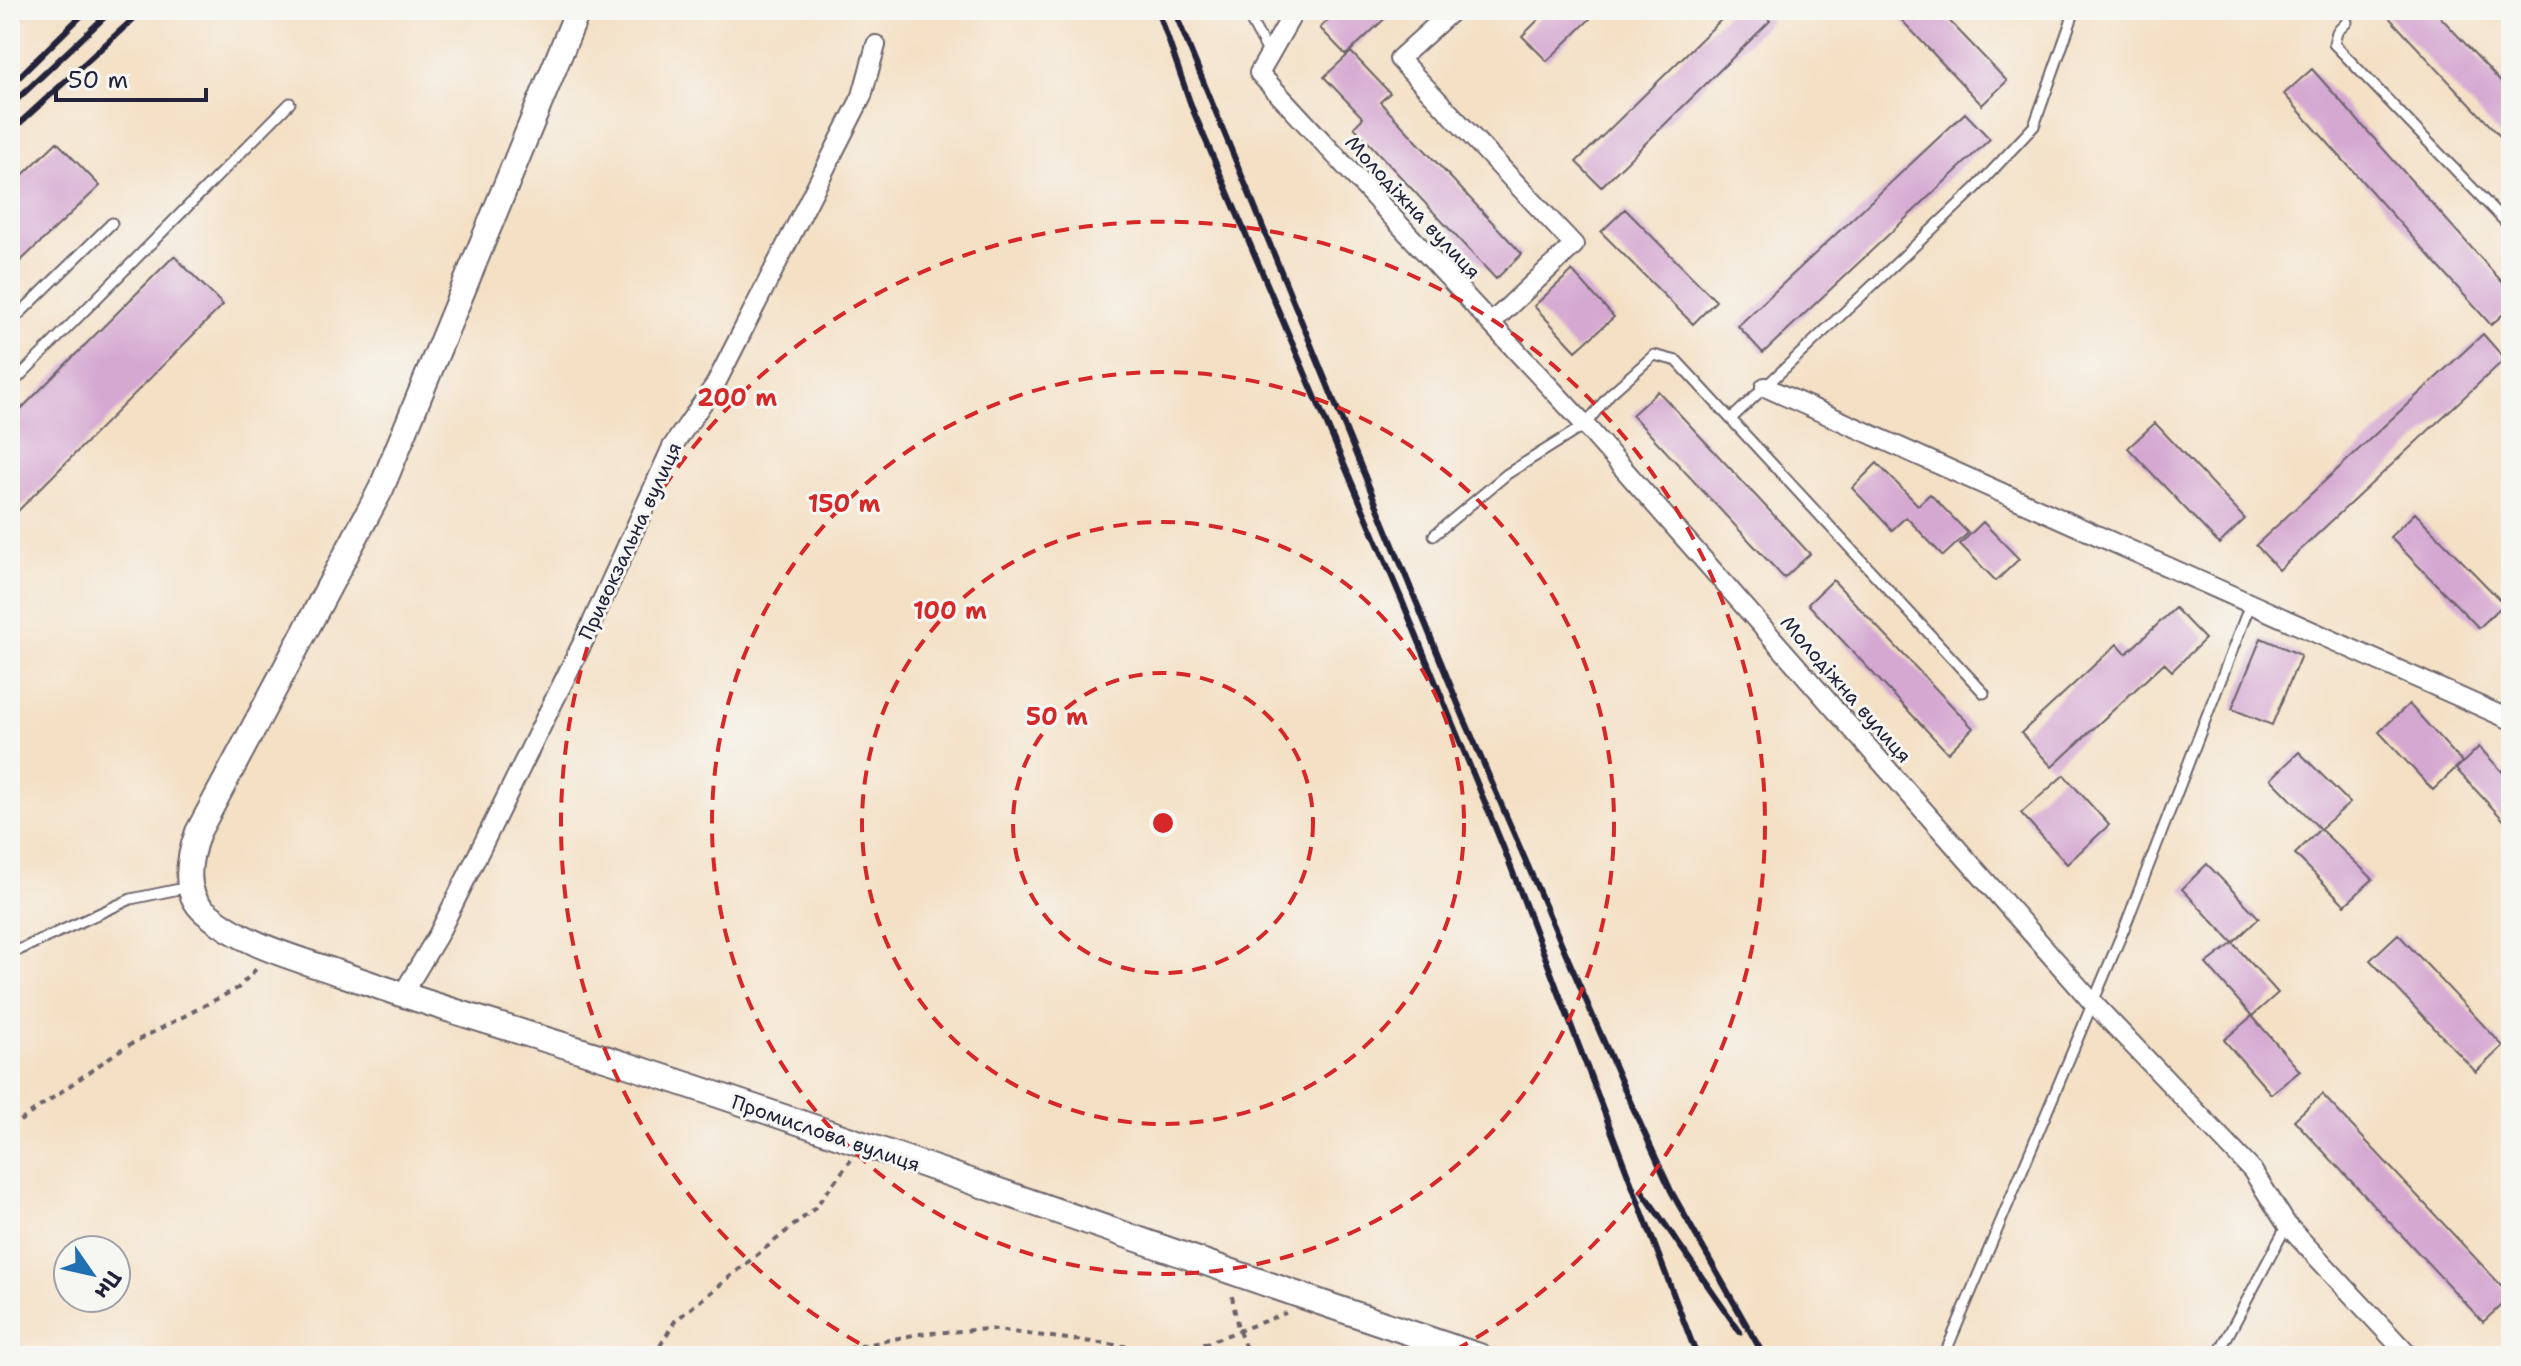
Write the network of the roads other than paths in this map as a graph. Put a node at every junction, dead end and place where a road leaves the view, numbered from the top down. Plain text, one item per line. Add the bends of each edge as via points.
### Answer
1 (20, 10) edge
2 (578, 10) edge
3 (1245, 10) edge
4 (1295, 10) edge
5 (1453, 10) edge
6 (2075, 10) edge
7 (10, 19) edge
8 (2347, 22) dead end
9 (876, 45) dead end
10 (1268, 52) junction
11 (290, 103) dead end
12 (112, 223) dead end
13 (2511, 228) edge
14 (10, 323) edge
15 (1491, 323) junction
16 (10, 386) edge
17 (1765, 387) junction
18 (1732, 418) junction
19 (1585, 425) junction
20 (1434, 535) dead end
21 (2251, 602) junction
22 (1984, 693) dead end
23 (2511, 720) edge
24 (190, 887) junction
25 (10, 954) edge
26 (402, 995) junction
27 (2092, 1002) junction
28 (2287, 1225) junction
29 (1479, 1356) edge
30 (1944, 1356) edge
31 (2217, 1356) edge
32 (2409, 1356) edge

1 - 7 lane
2 - 24 street via 381,489 198,832 188,859
3 - 10 lane
4 - 10 street
5 - 15 street via 1399,59 1574,245
6 - 17 lane via 2034,126 1976,188
8 - 13 lane via 2334,44
9 - 26 street, Привокзальна вулиця via 862,96 715,385 672,447 564,680 438,935
10 - 15 street, Молодіжна вулиця via 1259,73
11 - 16 lane
12 - 14 lane
15 - 19 street, Молодіжна вулиця
17 - 18 lane
17 - 21 street
18 - 19 lane via 1677,361 1654,355
18 - 22 lane
19 - 20 lane via 1507,474
19 - 27 street, Молодіжна вулиця
21 - 23 street
21 - 27 lane
24 - 25 lane via 131,899
24 - 26 street, Промислова вулиця via 200,909 231,932
26 - 29 street, Промислова вулиця via 626,1065
27 - 28 street, Молодіжна вулиця via 2252,1170
27 - 30 lane
28 - 31 lane
28 - 32 street, Молодіжна вулиця

